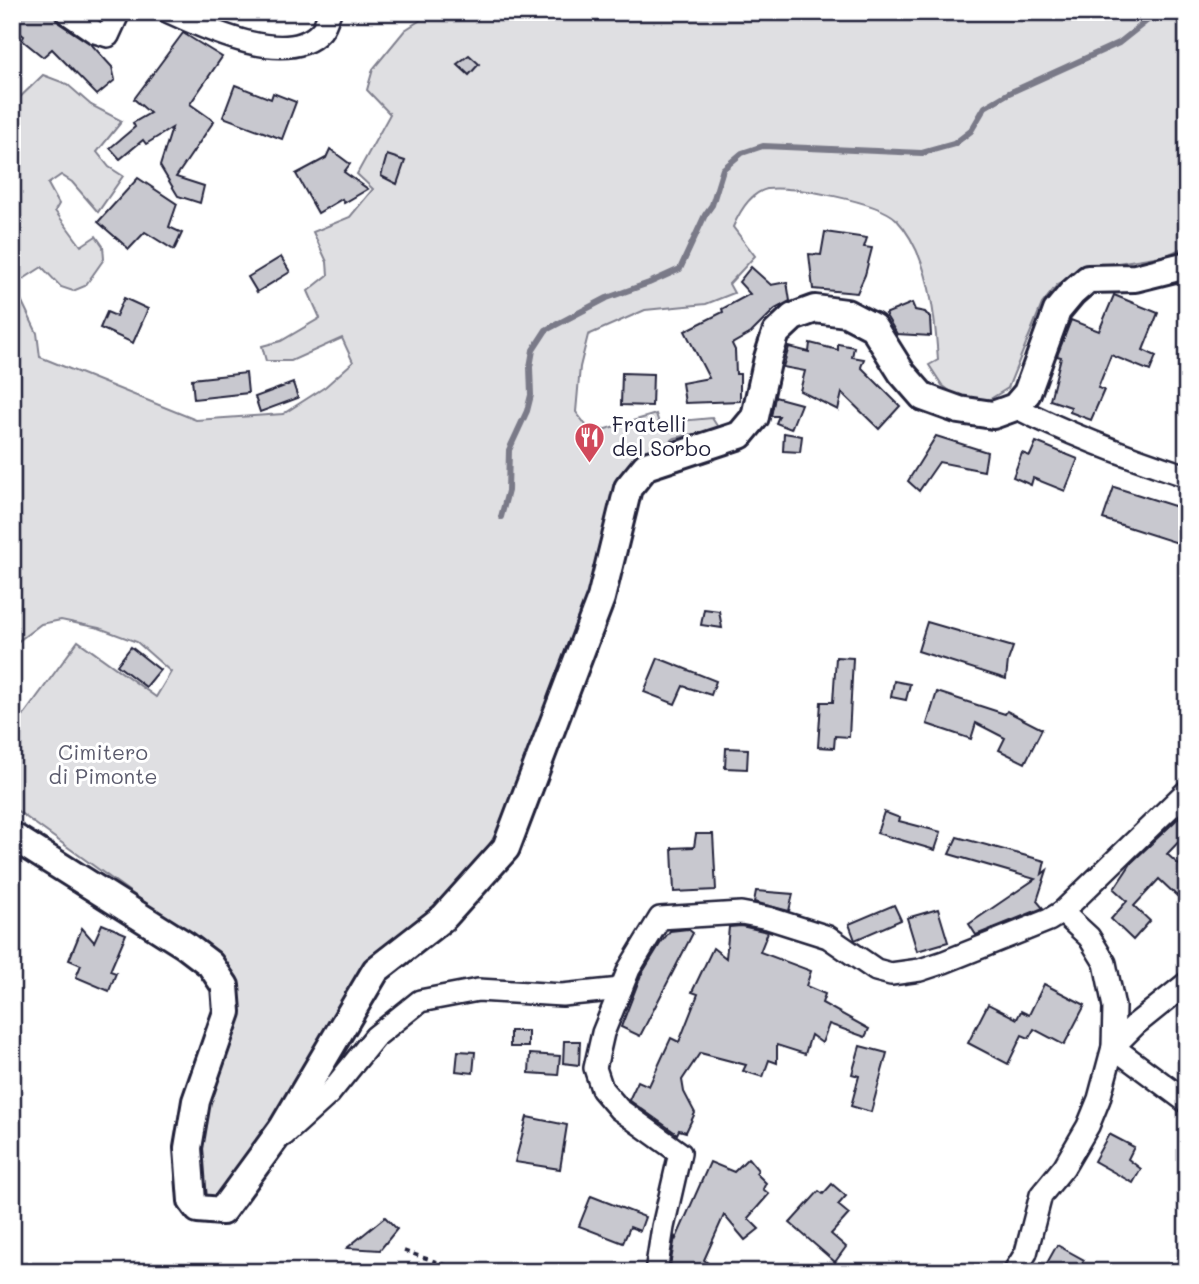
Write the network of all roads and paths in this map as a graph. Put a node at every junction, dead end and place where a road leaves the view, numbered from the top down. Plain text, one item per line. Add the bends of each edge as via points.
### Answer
1 (66, 12) edge
2 (119, 12) edge
3 (169, 12) edge
4 (330, 12) edge
5 (1187, 265) edge
6 (1015, 407) junction
7 (1187, 475) edge
8 (1187, 792) edge
9 (12, 836) edge
10 (1062, 912) junction
11 (1187, 983) edge
12 (621, 989) junction
13 (1112, 1047) junction
14 (1187, 1102) edge
15 (258, 1158) junction
16 (404, 1251) dead end
17 (467, 1272) edge
18 (656, 1272) edge
19 (1014, 1272) edge

1 - 2 street via 108,36
3 - 4 street via 218,35 256,45 283,45 304,43 321,32
5 - 6 main road via 1135,278 1088,279 1057,311 1027,393
6 - 7 street
6 - 15 main road via 993,415 959,410 923,397 873,327 846,313 815,309 793,317 776,333 755,417 740,435 646,466 628,488 601,598 506,848 444,917 376,970 282,1129
8 - 10 street
9 - 15 main road via 210,964 225,986 227,1012 196,1101 188,1148 192,1201 210,1210
10 - 12 street via 944,962 891,974 876,970 828,937 768,918 741,913 660,918
10 - 13 street via 1089,937 1105,963 1114,1007
11 - 13 street
12 - 15 street via 562,995 478,990 420,1002 375,1037 329,1094
12 - 18 street via 603,1033 595,1068 599,1082 619,1109 680,1153
13 - 14 street
13 - 19 street via 1088,1126 1041,1195 1026,1252
16 - 17 path

